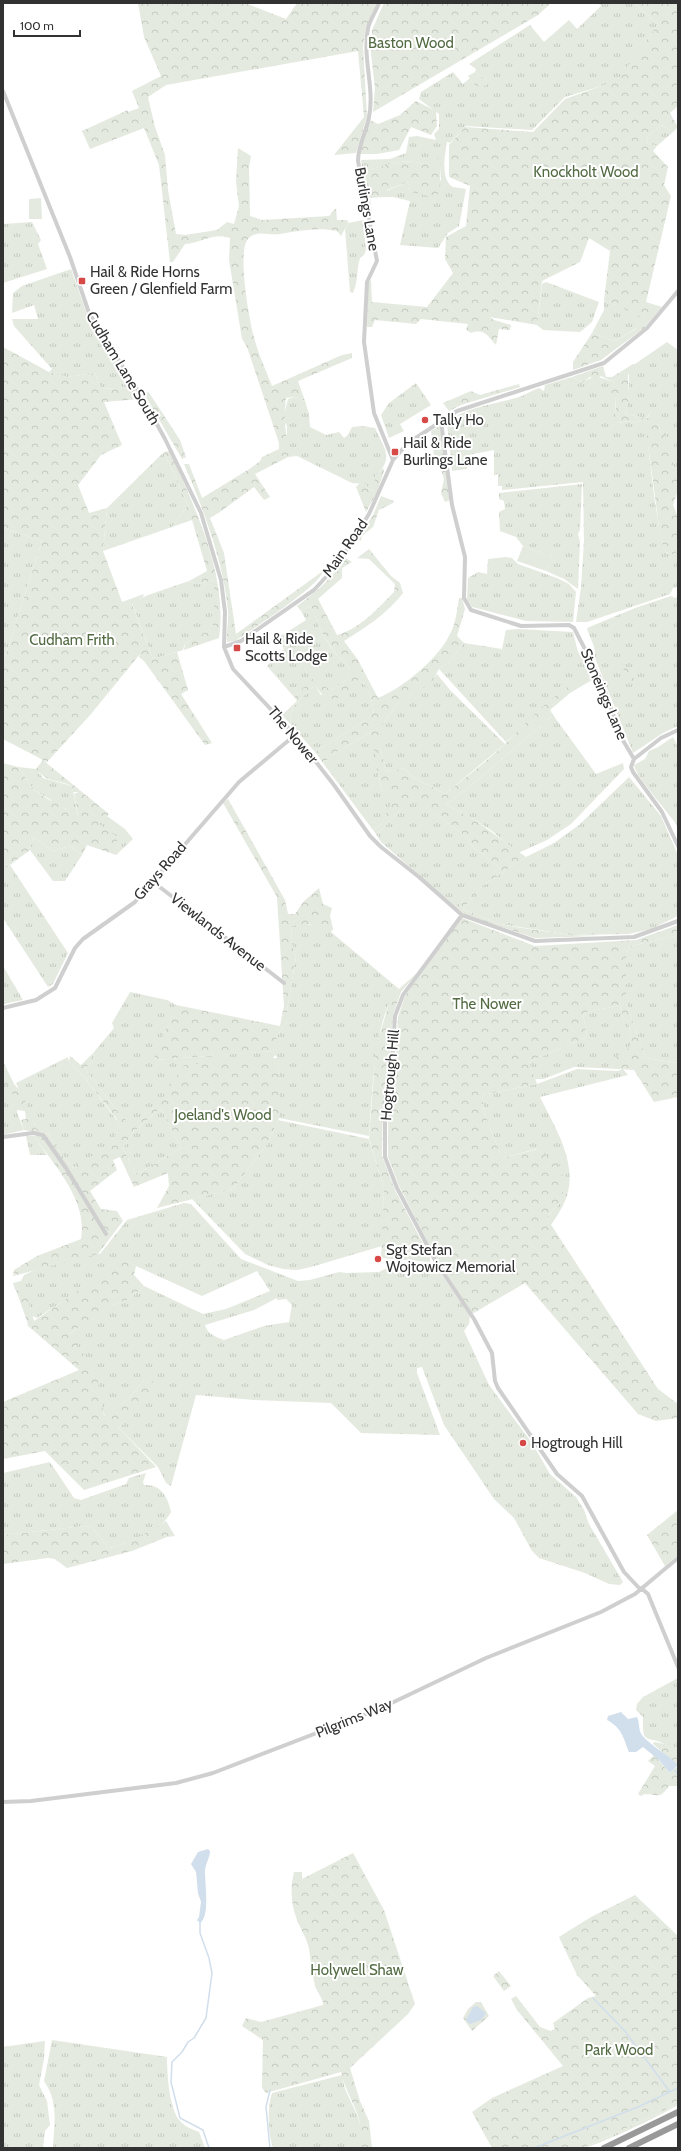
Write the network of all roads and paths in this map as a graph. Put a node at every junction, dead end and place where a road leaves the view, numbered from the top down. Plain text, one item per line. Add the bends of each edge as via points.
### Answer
1 (379, 3) edge
2 (3, 91) edge
3 (678, 291) edge
4 (441, 421) junction
5 (393, 460) junction
6 (224, 647) junction
7 (678, 730) edge
8 (295, 735) junction
9 (634, 759) junction
10 (678, 846) edge
11 (152, 881) junction
12 (462, 915) junction
13 (678, 921) edge
14 (284, 983) dead end
15 (3, 1008) edge
16 (3, 1137) edge
17 (106, 1234) dead end
18 (678, 1558) edge
19 (641, 1589) junction
20 (678, 1667) edge
21 (3, 1802) edge
22 (678, 2112) edge
23 (678, 2124) edge
24 (604, 2148) edge
25 (629, 2148) edge

1 - 5 street, Burlings Lane via 368,27 366,50 370,90 369,117 358,150 377,261 367,282 363,332 374,413
2 - 6 street, Cudham Lane South via 70,257 89,313 165,439 201,513 221,580 225,612
3 - 4 street, Main Road via 647,328 604,363 457,411
4 - 5 street, Main Road via 408,443
4 - 9 street, Stoneings Lane via 452,505 465,556 464,598 468,606 471,610 522,626 569,625 574,628 602,682 621,737
5 - 6 street, Main Road via 369,514 332,570 314,590 241,641
6 - 8 street, The Nower via 233,669
7 - 9 street via 661,738
8 - 11 street, Grays Road via 239,782
8 - 12 street, The Nower via 370,836
9 - 10 street via 632,772 662,812
11 - 14 street, Viewlands Avenue
11 - 15 street, Grays Road via 135,902 83,939 75,948 55,988 36,1000
12 - 13 street, The Nower via 535,941 634,937
12 - 19 street, Hogtrough Hill via 403,995 395,1016 392,1067 385,1098 385,1157 397,1188 436,1262 474,1319 492,1353 498,1388 557,1474 582,1496 624,1572
16 - 17 street via 33,1133 43,1135
18 - 19 street, Pilgrims Way
19 - 20 street, Hogtrough Hill via 648,1594
19 - 21 street, Pilgrims Way via 626,1600 601,1612 486,1658 379,1709 212,1773 176,1783 31,1801
22 - 24 highway
23 - 25 highway

